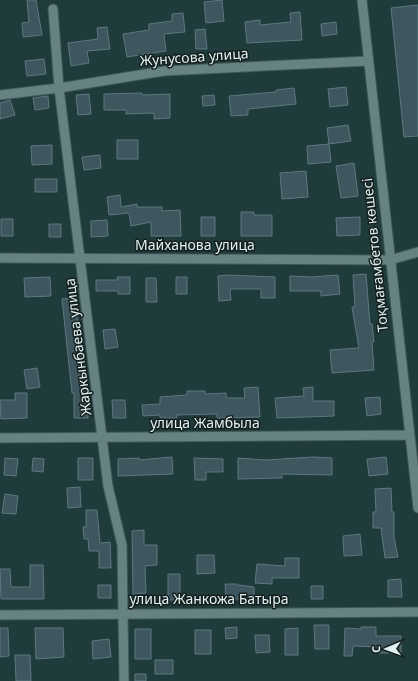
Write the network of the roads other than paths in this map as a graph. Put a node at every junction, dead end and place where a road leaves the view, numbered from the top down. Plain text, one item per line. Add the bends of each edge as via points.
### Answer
1 (362, 0) edge
2 (53, 8) dead end
3 (368, 61) junction
4 (59, 88) junction
5 (0, 95) edge
6 (418, 252) edge
7 (0, 258) edge
8 (81, 258) junction
9 (390, 260) junction
10 (410, 435) junction
11 (103, 437) junction
12 (0, 438) edge
13 (418, 508) edge
14 (418, 612) edge
15 (124, 614) junction
16 (0, 615) edge
17 (124, 681) edge

1 - 3 street, Тоқмағамбетов көшесі
2 - 4 street, Жаркынбаева улица
3 - 4 street, Жунусова улица via 164,71
3 - 9 street, Тоқмағамбетов көшесі
4 - 5 street, Жунусова улица
4 - 8 street, Жаркынбаева улица
6 - 9 street, Майханова улица
7 - 8 street, Майханова улица
8 - 9 street, Майханова улица
8 - 11 street, Жаркынбаева улица
9 - 10 street, Тоқмағамбетов көшесі
10 - 11 street, улица Жамбыла
10 - 13 street, Тоқмағамбетов көшесі
11 - 12 street, улица Жамбыла
11 - 15 street, Жаркынбаева улица via 108,486 122,545
14 - 15 street, улица Жанкожа Батыра
15 - 16 street, улица Жанкожа Батыра
15 - 17 street, Жаркынбаева улица

